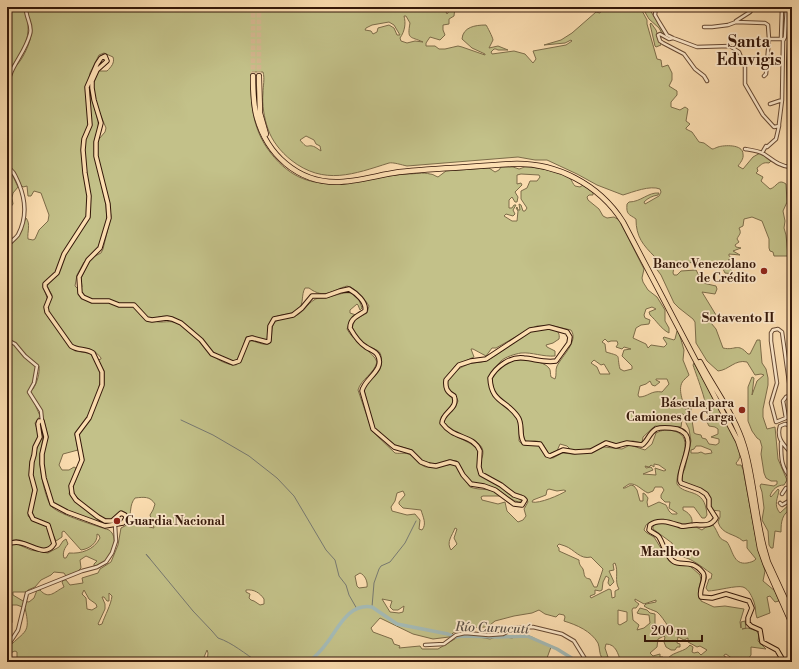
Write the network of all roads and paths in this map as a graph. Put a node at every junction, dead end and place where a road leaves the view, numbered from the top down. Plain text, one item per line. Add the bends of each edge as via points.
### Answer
1 (26, 7) edge
2 (656, 7) edge
3 (754, 7) edge
4 (782, 7) edge
5 (787, 7) edge
6 (791, 7) edge
7 (736, 22) junction
8 (704, 27) dead end
9 (673, 38) junction
10 (769, 39) junction
11 (782, 39) junction
12 (782, 62) junction
13 (790, 62) edge
14 (253, 76) tunnel mouth
15 (259, 76) tunnel mouth
16 (764, 76) dead end
17 (707, 81) dead end
18 (7, 88) edge
19 (782, 100) junction
20 (770, 104) dead end
21 (779, 126) junction
22 (745, 149) dead end
23 (762, 153) junction
24 (7, 167) edge
25 (790, 167) junction
26 (7, 246) edge
27 (792, 315) edge
28 (7, 340) edge
29 (790, 389) dead end
30 (792, 395) edge
31 (42, 421) junction
32 (792, 429) edge
33 (780, 442) junction
34 (792, 454) edge
35 (792, 479) edge
36 (792, 488) edge
37 (782, 494) dead end
38 (792, 499) edge
39 (780, 504) dead end
40 (115, 525) junction
41 (8, 544) edge
42 (792, 614) edge
43 (792, 624) edge
44 (425, 645) dead end
45 (7, 647) edge
46 (587, 662) edge
47 (784, 662) edge

1 - 18 street via 30,34 9,75
2 - 9 street via 659,22 667,35
3 - 7 street
4 - 11 street
5 - 11 street via 785,37
6 - 13 main road
7 - 8 street
7 - 10 street via 765,23
9 - 17 street via 658,35 660,41 684,54
9 - 21 street via 697,47 735,48 744,62 745,84 772,127
10 - 11 street
10 - 16 street
11 - 12 street
12 - 13 street
12 - 19 street
13 - 25 main road
14 - 43 highway via 256,118 265,139 282,162 309,177 342,182 407,172 514,164 550,168 567,174 602,196 623,222 738,441 744,460 760,549
15 - 42 highway via 260,113 267,137 285,160 310,174 342,179 406,168 528,162 568,171 604,194 626,221 742,440 768,562
19 - 20 street
19 - 21 street
21 - 23 street via 776,139 766,146
22 - 23 street
23 - 25 street via 772,161
24 - 26 street via 12,171 22,192 25,212 18,236
25 - 27 main road
28 - 31 street via 15,344 37,366 34,383 29,392 41,411
29 - 30 street via 782,332 773,330 771,341 777,383 771,403 776,422 786,418 783,400
31 - 40 main road via 46,437 42,450 42,464 52,504 65,512 103,526
31 - 41 main road via 38,423 40,437 35,446 32,462 31,473 35,490 30,513 33,519 48,525 54,544 45,550 19,542
32 - 33 street via 785,424 780,426
33 - 34 street
33 - 35 street via 784,469
36 - 37 street via 786,488
38 - 39 street
40 - 45 street via 115,545 106,562 27,594 18,630
40 - 47 main road via 124,522 125,515 120,514 112,521 105,521 76,500 72,494 71,486 82,460 77,434 90,415 100,391 103,374 93,353 71,346 47,312 50,297 45,285 57,273 64,254 88,217 89,196 83,150 84,139 90,125 87,87 97,64 105,56 106,61 97,70 92,88 101,121 96,156 109,218 100,248 88,260 79,280 81,296 92,301 134,305 148,319 174,320 184,325 214,354 235,363 239,361 248,339 269,341 270,326 274,319 293,315 312,296 326,296 349,289 366,307 355,317 350,328 364,346 379,357 376,371 362,391 373,429 394,447 411,452 421,462 436,466 450,462 457,464 471,484 495,490 520,506 524,504 523,498 481,474 478,467 480,452 475,443 452,434 442,423 443,418 453,408 455,400 447,391 446,380 459,365 486,359 530,330 549,327 566,331 570,334 570,341 556,361 518,358 503,363 490,378 496,398 506,404 519,418 522,441 540,444 550,456 562,450 591,450 606,443 616,446 627,443 642,445 652,432 661,428 676,429 684,433 689,443 680,481 706,494 709,508 716,518 702,526 657,522 650,525 649,530 658,536 667,555 673,561 691,564 703,574 701,597 712,598 726,594 749,601 752,608 747,620 748,625 760,630 762,642 775,648
44 - 46 street via 444,644 456,635 465,633 503,634 514,628 533,627 562,634 574,641

